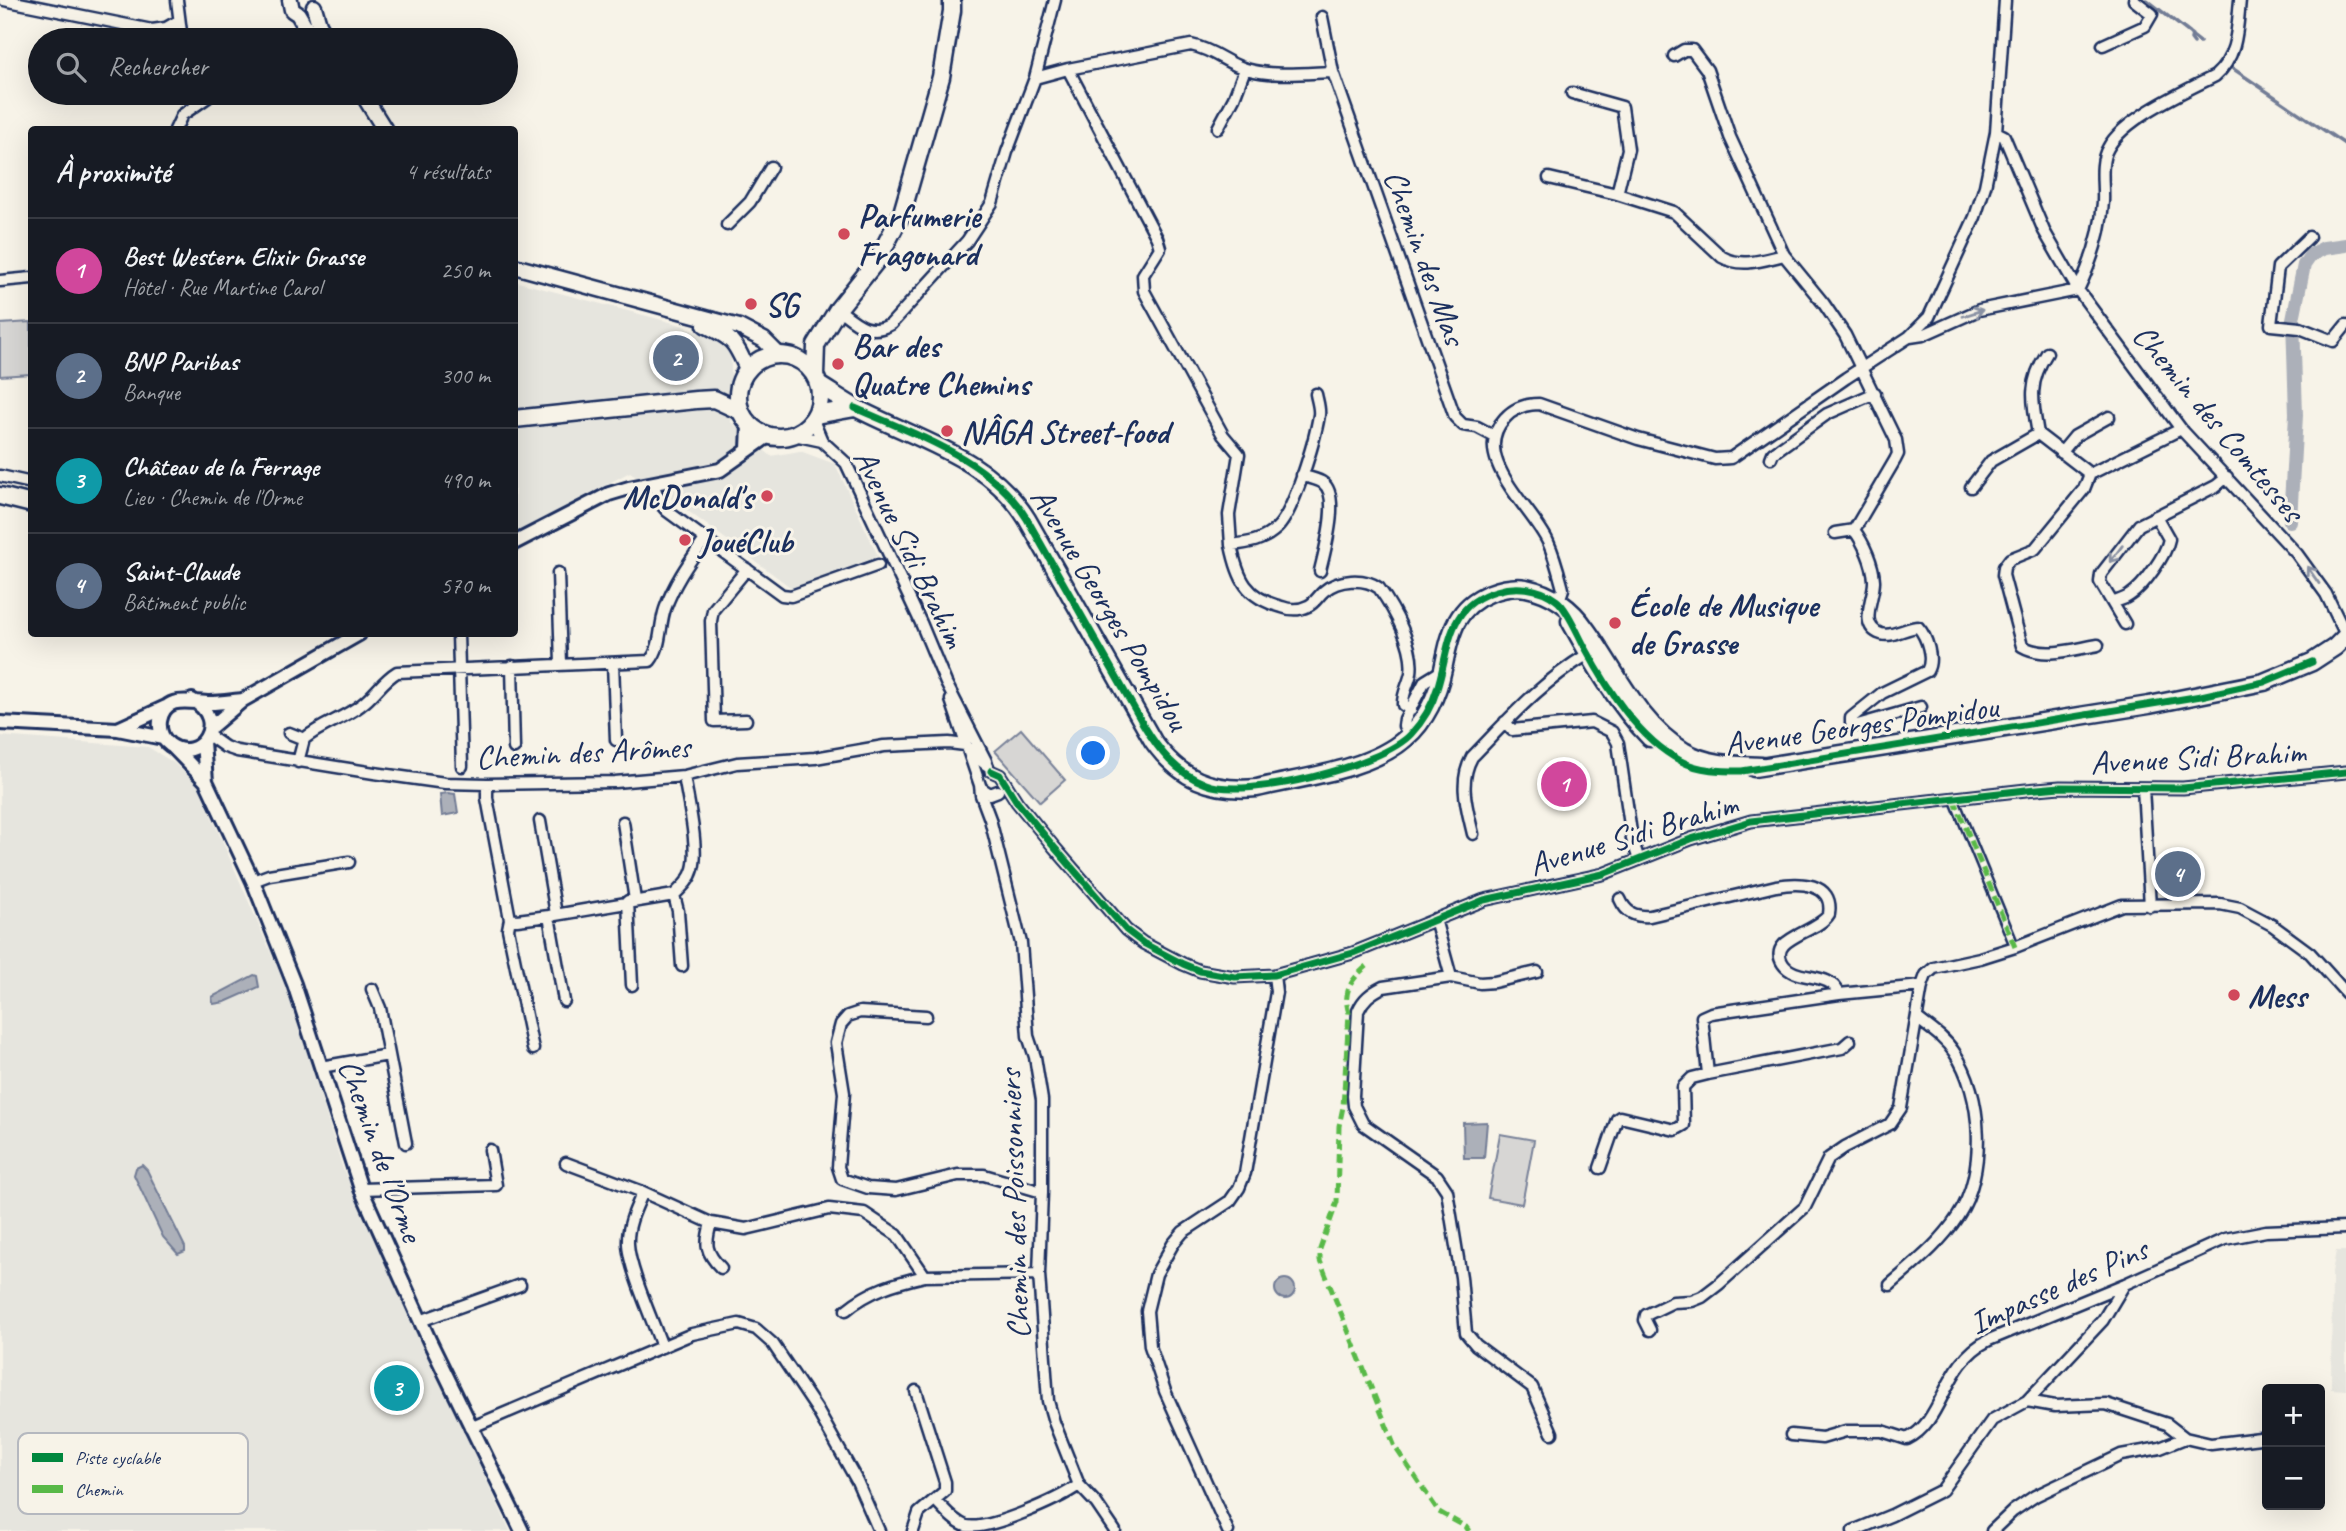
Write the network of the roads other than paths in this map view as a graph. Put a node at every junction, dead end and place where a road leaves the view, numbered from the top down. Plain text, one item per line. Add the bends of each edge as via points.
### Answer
1 (4, 0) edge
2 (177, 0) edge
3 (290, 0) edge
4 (952, 0) edge
5 (1055, 0) edge
6 (2005, 0) edge
7 (2134, 0) edge
8 (2240, 0) edge
9 (314, 4) edge
10 (298, 14) junction
11 (1322, 17) dead end
12 (178, 21) junction
13 (142, 28) edge
14 (168, 28) edge
15 (179, 28) edge
16 (306, 28) edge
17 (321, 28) edge
18 (2103, 45) dead end
19 (1674, 57) dead end
20 (1068, 69) junction
21 (1245, 69) junction
22 (1334, 72) junction
23 (1035, 78) junction
24 (1572, 93) dead end
25 (196, 105) edge
26 (369, 105) edge
27 (177, 126) edge
28 (383, 126) edge
29 (1218, 128) dead end
30 (1996, 132) junction
31 (771, 167) dead end
32 (1549, 178) dead end
33 (1617, 194) junction
34 (727, 225) dead end
35 (2309, 237) dead end
36 (1784, 255) junction
37 (518, 267) edge
38 (28, 278) edge
39 (0, 281) edge
40 (2078, 290) junction
41 (838, 309) junction
42 (675, 310) junction
43 (2346, 326) edge
44 (1909, 337) junction
45 (816, 345) junction
46 (2047, 353) dead end
47 (786, 356) junction
48 (1862, 367) junction
49 (744, 376) junction
50 (817, 380) junction
51 (1875, 393) junction
52 (1316, 394) dead end
53 (714, 399) junction
54 (855, 408) junction
55 (740, 411) junction
56 (2109, 416) dead end
57 (814, 417) junction
58 (518, 419) edge
59 (749, 425) junction
60 (2181, 429) junction
61 (2038, 434) junction
62 (794, 435) junction
63 (768, 436) junction
64 (1494, 436) junction
65 (822, 441) junction
66 (748, 449) junction
67 (2061, 453) junction
68 (1771, 458) dead end
69 (2090, 474) junction
70 (1302, 475) junction
71 (0, 476) edge
72 (2227, 477) junction
73 (28, 482) edge
74 (653, 483) junction
75 (1971, 487) dead end
76 (0, 496) edge
77 (28, 503) edge
78 (2156, 516) junction
79 (1854, 530) junction
80 (1835, 533) dead end
81 (706, 538) junction
82 (518, 541) edge
83 (1231, 545) junction
84 (878, 565) dead end
85 (747, 569) junction
86 (1320, 571) dead end
87 (558, 573) dead end
88 (1559, 601) junction
89 (2114, 601) junction
90 (2125, 624) dead end
91 (2346, 635) edge
92 (354, 637) edge
93 (458, 637) edge
94 (2098, 645) dead end
95 (1588, 654) junction
96 (613, 663) junction
97 (561, 664) junction
98 (512, 666) junction
99 (458, 668) junction
100 (1443, 670) junction
101 (946, 683) junction
102 (192, 700) junction
103 (243, 700) junction
104 (169, 705) junction
105 (1921, 706) dead end
106 (1638, 707) junction
107 (1410, 710) junction
108 (746, 720) dead end
109 (1505, 722) junction
110 (0, 723) edge
111 (118, 729) junction
112 (289, 733) dead end
113 (207, 735) junction
114 (1409, 736) junction
115 (304, 739) junction
116 (616, 740) dead end
117 (168, 742) junction
118 (965, 745) junction
119 (514, 748) dead end
120 (298, 762) junction
121 (462, 766) dead end
122 (1762, 766) junction
123 (989, 768) junction
124 (2346, 772) edge
125 (684, 776) junction
126 (206, 781) junction
127 (979, 783) junction
128 (487, 784) junction
129 (2143, 788) junction
130 (998, 789) junction
131 (1954, 799) junction
132 (990, 819) junction
133 (540, 821) dead end
134 (623, 822) dead end
135 (1473, 834) dead end
136 (1639, 860) junction
137 (349, 862) dead end
138 (253, 881) junction
139 (674, 895) junction
140 (1620, 899) dead end
141 (631, 901) junction
142 (2150, 906) junction
143 (553, 915) junction
144 (510, 919) junction
145 (1435, 919) junction
146 (2015, 947) junction
147 (682, 966) dead end
148 (1537, 972) dead end
149 (1274, 975) junction
150 (1451, 977) junction
151 (632, 985) dead end
152 (1922, 986) junction
153 (372, 989) dead end
154 (2346, 993) edge
155 (1839, 994) junction
156 (564, 1001) dead end
157 (926, 1016) dead end
158 (1918, 1019) junction
159 (1850, 1041) dead end
160 (533, 1049) dead end
161 (388, 1055) junction
162 (321, 1067) junction
163 (1708, 1074) junction
164 (406, 1143) dead end
165 (490, 1150) dead end
166 (566, 1163) dead end
167 (1601, 1168) dead end
168 (361, 1189) junction
169 (643, 1192) junction
170 (1042, 1192) junction
171 (710, 1223) junction
172 (2346, 1227) edge
173 (721, 1268) dead end
174 (1039, 1274) junction
175 (925, 1276) junction
176 (2125, 1284) junction
177 (520, 1285) dead end
178 (1890, 1285) dead end
179 (846, 1310) dead end
180 (420, 1321) junction
181 (1650, 1330) dead end
182 (662, 1347) junction
183 (916, 1391) dead end
184 (2027, 1401) junction
185 (470, 1427) junction
186 (1552, 1433) dead end
187 (1791, 1435) dead end
188 (2185, 1437) junction
189 (2260, 1438) dead end
190 (1079, 1485) junction
191 (936, 1501) junction
192 (523, 1531) edge
193 (879, 1531) edge
194 (913, 1531) edge
195 (1115, 1531) edge
196 (1228, 1531) edge
197 (1853, 1531) edge
198 (1992, 1531) edge

1 - 13 street
2 - 12 street
3 - 10 main road
4 - 41 main road via 941,77 902,213 878,259
5 - 23 street
6 - 30 street
7 - 18 street via 2152,14 2145,26
8 - 40 street via 2233,53 2225,68 2142,115 2109,145 2104,155 2096,241
9 - 10 main road via 306,14
9 - 17 main road
10 - 16 main road
11 - 22 street, Chemin des Mas
12 - 14 street
12 - 15 street
19 - 36 street via 1692,50 1707,70 1730,137
20 - 21 street via 1191,45
20 - 23 street
20 - 83 street via 1157,238 1160,248 1143,275 1144,290 1223,435 1239,454 1229,515
21 - 22 street
21 - 29 street
22 - 64 street, Chemin des Mas via 1455,417 1463,425
23 - 41 street via 992,203 967,241 882,329 862,327
24 - 33 street via 1622,107 1628,149
25 - 27 street via 182,115
26 - 28 main road
30 - 40 street, Chemin des Comtesses via 2004,136 2044,231
30 - 44 street via 1975,217 1929,317
31 - 34 street via 750,202
32 - 33 street
33 - 36 street via 1674,212 1731,262
35 - 43 street via 2278,267 2271,325 2300,328 2333,341
36 - 48 street via 1835,319
37 - 42 main road
38 - 39 street
44 -> 40 street via 1979,310
40 - 60 street, Chemin des Comtesses
41 - 45 main road
42 - 47 main road via 739,327
42 - 49 main road via 730,337
44 - 48 street
45 - 47 main road
45 - 50 main road
46 - 61 street via 2031,392
47 - 49 main road via 766,356
47 - 50 main road via 802,361
48 - 51 street
48 - 64 street via 1731,458 1715,459 1628,436 1539,404 1507,414
49 - 53 main road
49 - 55 main road via 738,391
50 - 54 main road, Avenue Georges Pompidou
50 - 57 main road via 820,400
51 - 68 street via 1827,414
51 - 79 street via 1898,454
52 - 70 street via 1320,413
53 - 55 main road
53 - 58 main road
54 - 57 main road
54 - 114 main road, Avenue Georges Pompidou via 952,453 1006,490 1153,741 1172,765 1188,775 1216,787 1257,789 1362,763
55 - 59 main road
56 - 67 street via 2075,436
57 - 62 main road
57 - 65 street, Avenue Sidi Brahim
59 - 63 main road
59 - 66 street
60 - 69 street
60 - 72 street, Chemin des Comtesses
61 - 67 street
61 - 75 street via 1991,461
62 - 63 main road
62 - 65 street, Avenue Sidi Brahim
63 - 66 street
64 - 88 street via 1504,478 1548,541 1563,589
65 - 101 street, Avenue Sidi Brahim via 846,463
66 - 74 street via 720,470
67 - 69 street
69 - 94 street via 2084,489 2035,550 2010,559 2003,575 2022,646 2043,653
70 - 83 street via 1293,504 1278,527 1257,541
70 - 86 street via 1323,483 1328,491 1331,523
71 - 73 street
72 - 78 street
91 -> 72 street, Chemin des Comtesses via 2312,572
74 - 81 street via 667,511
74 - 82 street via 610,494
76 - 77 main road
78 -> 89 street via 2139,525 2101,574 2100,582
78 - 89 street via 2169,539 2167,550 2137,590
79 - 80 street
79 - 105 street via 1873,572 1868,613 1873,628 1886,635 1918,627 1931,659 1927,671 1882,694 1851,718 1851,723 1865,724
81 - 85 street
81 - 96 street via 672,590 658,650 650,661
83 - 107 street via 1241,579 1253,595 1269,604 1299,609 1346,582 1371,582 1379,588 1410,648 1410,677 1402,700
84 - 85 street via 791,596 782,595
85 - 108 street via 713,610 711,621 714,721
87 - 97 street
88 - 95 main road, Avenue Georges Pompidou
88 - 100 main road, Avenue Georges Pompidou via 1522,587 1482,596 1460,615
88 - 106 main road, Avenue Georges Pompidou via 1584,626
89 - 90 street
91 - 122 main road, Avenue Georges Pompidou via 2312,662 2264,682 2149,705
92 - 103 street
93 - 99 street
95 - 106 main road via 1595,654 1623,695
95 - 109 street via 1531,695
95 - 122 main road, Avenue Georges Pompidou via 1630,717 1674,756 1724,771
96 - 97 street
96 - 116 street
97 - 98 street
98 - 99 street
98 - 119 street
99 - 115 street via 397,672 384,679 363,704
99 - 121 street
100 - 107 street via 1425,681
100 - 114 main road, Avenue Georges Pompidou via 1430,706
101 - 118 street, Avenue Sidi Brahim
101 - 123 street, Avenue Sidi Brahim
102 - 103 street
102 - 104 street
102 - 113 street via 207,712
103 - 113 street
104 - 111 street
104 - 117 street via 160,724
106 - 122 main road, Avenue Georges Pompidou via 1660,733 1686,752 1725,764
107 - 114 street via 1404,726
109 - 135 street via 1467,766 1464,785
109 - 136 street via 1512,730 1592,722 1612,732 1618,743
110 - 111 street
111 - 117 street
112 - 115 street
113 - 117 street via 190,750
113 - 120 street, Chemin des Arômes via 237,751
113 - 126 street, Chemin de l'Orme
115 - 120 street
117 - 126 street, Chemin de l'Orme
118 - 123 street
118 - 125 street, Chemin des Arômes via 884,746 815,758 737,763
118 - 127 street, Avenue Sidi Brahim
120 - 128 street, Chemin des Arômes via 445,783
123 - 127 street
123 - 130 street via 997,772
124 - 129 street, Avenue Sidi Brahim
125 - 128 street, Chemin des Arômes
125 - 139 street via 695,855 693,871
126 - 138 street, Chemin de l'Orme
127 - 130 street via 987,793
127 - 132 street, Chemin des Poissonniers
128 - 144 street
129 - 131 street, Avenue Sidi Brahim via 2060,787
129 - 142 street
130 - 132 street, Chemin des Poissonniers
130 - 149 street, Avenue Sidi Brahim via 1017,802 1111,914 1143,943 1218,976
131 - 136 street, Avenue Sidi Brahim via 1751,821
131 - 146 street
132 - 170 street, Chemin des Poissonniers via 1021,943 1028,1036 1042,1100
133 - 143 street
134 - 141 street
136 - 145 street, Avenue Sidi Brahim via 1603,874 1484,900
137 - 138 street
138 - 162 street, Chemin de l'Orme
139 - 141 street
139 - 147 street
140 - 155 street via 1631,913 1650,916 1776,886 1817,887 1828,898 1829,914 1818,926 1785,942 1780,958 1787,969 1830,982
141 - 143 street
141 - 151 street
142 - 146 street via 2122,905
142 - 154 street via 2240,908 2310,953
143 - 144 street
143 - 156 street
144 - 160 street via 508,929
145 - 149 street, Avenue Sidi Brahim via 1371,946
145 - 150 street
146 - 152 street via 1934,968
148 - 150 street via 1487,982
149 - 196 street via 1276,992 1245,1173 1230,1201 1183,1232 1173,1244 1156,1274 1147,1311 1150,1346 1165,1391
150 - 186 street via 1383,987 1361,1004 1354,1107 1363,1124 1443,1183 1459,1258 1466,1333 1532,1387
152 - 155 street
152 - 158 street
153 - 161 street
155 - 163 street via 1702,1017
157 - 170 street via 860,1012 841,1024 836,1043 844,1094 838,1167 842,1179 868,1188 896,1190 958,1175 984,1175
158 - 178 street via 1942,1038 1963,1066 1979,1134 1971,1186 1958,1217 1931,1250
158 - 181 street via 1901,1108 1891,1124 1829,1158 1805,1207 1702,1297 1673,1302 1646,1315
159 - 163 street via 1842,1048
161 - 162 street
161 - 164 street
162 - 168 street, Chemin de l'Orme
163 - 167 street via 1692,1078 1683,1087 1684,1125 1680,1129 1625,1116 1617,1119
165 - 168 street via 496,1185
166 - 169 street
168 - 180 street, Chemin de l'Orme
169 - 171 street
169 - 182 street via 630,1222 628,1244
170 - 174 street, Chemin des Poissonniers
171 - 173 street via 706,1241 711,1258
171 - 175 street via 746,1229 830,1209 864,1213 897,1235
172 - 176 street, Impasse des Pins via 2266,1231 2225,1239
174 - 175 street
174 - 190 street, Chemin des Poissonniers via 1048,1401
175 - 179 street via 886,1286
176 - 184 street via 2102,1320
176 - 187 street, Impasse des Pins via 1974,1347 1926,1426 1908,1439 1882,1431 1822,1438
177 - 180 street
180 - 185 street, Chemin de l'Orme
182 - 185 street
182 - 193 street via 716,1327 739,1324 756,1329 773,1344 816,1408
183 - 191 street via 946,1482 945,1492
184 - 188 street via 2055,1406 2106,1404 2167,1423
184 - 197 street via 1992,1420 1942,1490
185 - 192 street, Chemin de l'Orme
188 - 189 street via 2211,1444
188 - 198 street via 2160,1448 2121,1455 2035,1496
190 - 191 street via 1033,1511 978,1527 966,1526
190 - 195 street, Chemin des Poissonniers
191 - 194 street via 919,1513

